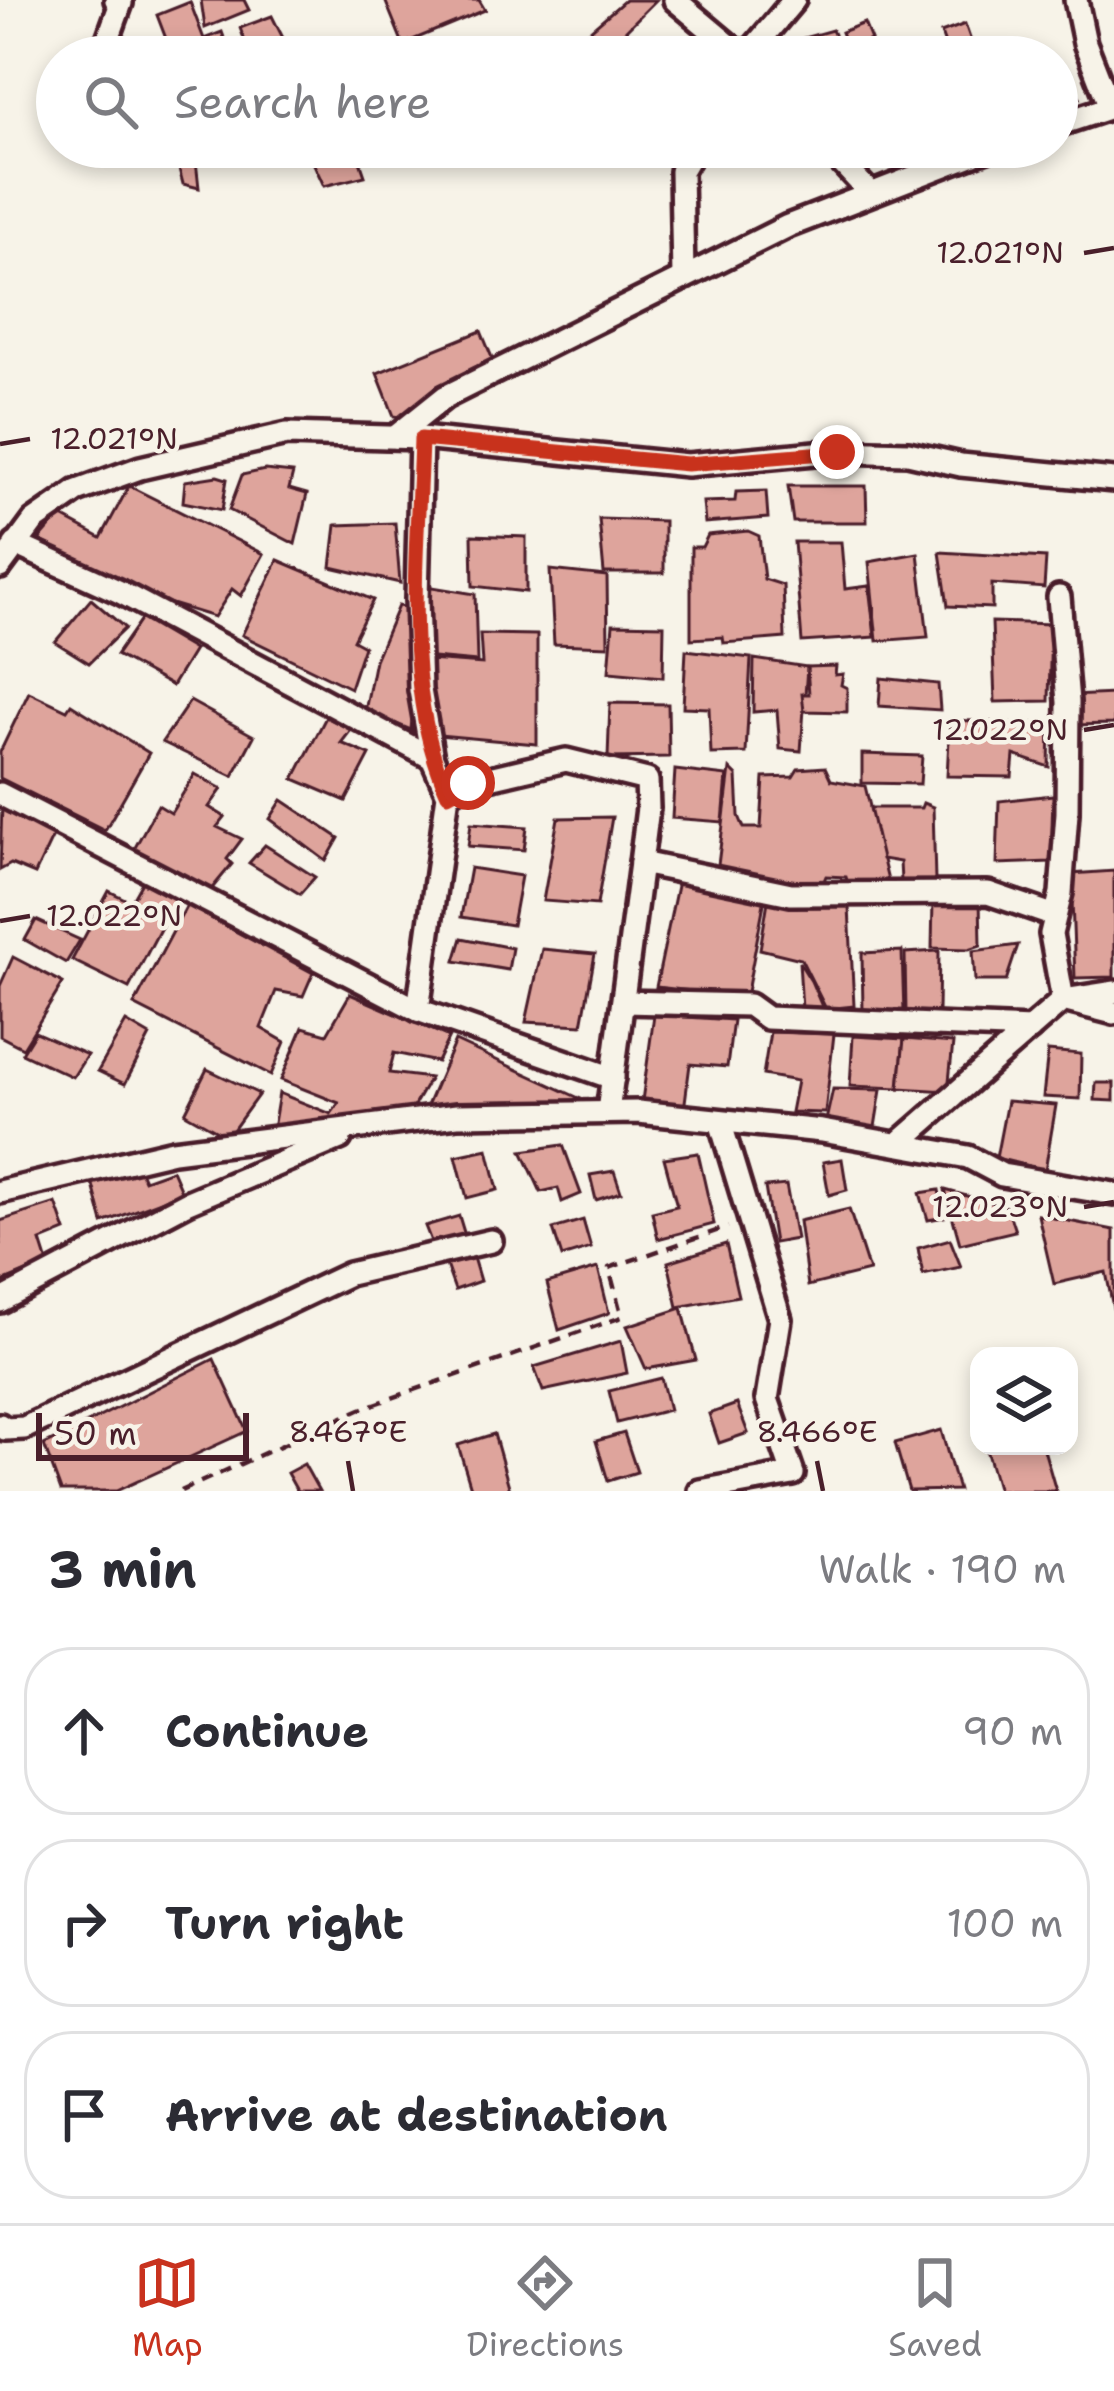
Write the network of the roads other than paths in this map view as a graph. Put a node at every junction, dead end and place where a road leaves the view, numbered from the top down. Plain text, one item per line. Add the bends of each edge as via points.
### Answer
1 (675, 0) edge
2 (794, 0) edge
3 (1076, 0) edge
4 (122, 1) edge
5 (109, 36) edge
6 (719, 36) edge
7 (762, 36) edge
8 (1112, 106) edge
9 (1078, 118) edge
10 (683, 168) edge
11 (847, 168) edge
12 (936, 168) edge
13 (870, 193) junction
14 (683, 278) junction
15 (395, 437) junction
16 (421, 439) junction
17 (1114, 480) edge
18 (15, 544) junction
19 (0, 567) edge
20 (1059, 597) dead end
21 (432, 758) junction
22 (0, 794) edge
23 (448, 794) junction
24 (640, 863) junction
25 (1055, 916) junction
26 (1114, 992) edge
27 (1063, 1000) junction
28 (623, 1002) junction
29 (418, 1010) junction
30 (1114, 1013) edge
31 (1030, 1029) junction
32 (613, 1078) junction
33 (608, 1112) junction
34 (720, 1121) junction
35 (368, 1126) junction
36 (898, 1144) junction
37 (0, 1192) edge
38 (1114, 1194) edge
39 (491, 1241) dead end
40 (0, 1301) edge
41 (0, 1425) edge
42 (700, 1491) edge

1 - 6 street
2 - 7 street
3 - 8 street
4 - 5 street
8 - 9 street
10 - 14 street
11 - 13 street
12 - 13 street
13 - 14 street
14 - 15 street via 445,397
15 - 16 street
15 - 18 street via 287,434 140,468 77,491
16 - 17 street via 687,464 908,453
16 - 21 street via 420,690
18 - 19 street
18 - 21 street
20 - 25 street via 1067,790
21 - 23 street
22 - 29 street
23 - 24 street via 566,760 646,780
23 - 29 street
24 - 25 street via 791,894 988,893
24 - 28 street
25 - 27 street
26 - 27 street
27 - 30 street
27 - 31 street
28 - 31 street via 749,1004 767,1018
28 - 32 street
29 - 32 street
31 - 36 street
32 - 33 street
33 - 34 street
33 - 35 street
34 - 36 street
34 - 42 street via 781,1318 767,1399 793,1474
35 - 37 street via 173,1150
35 - 40 street via 188,1202
36 - 38 street
39 - 41 street via 349,1274 24,1428

